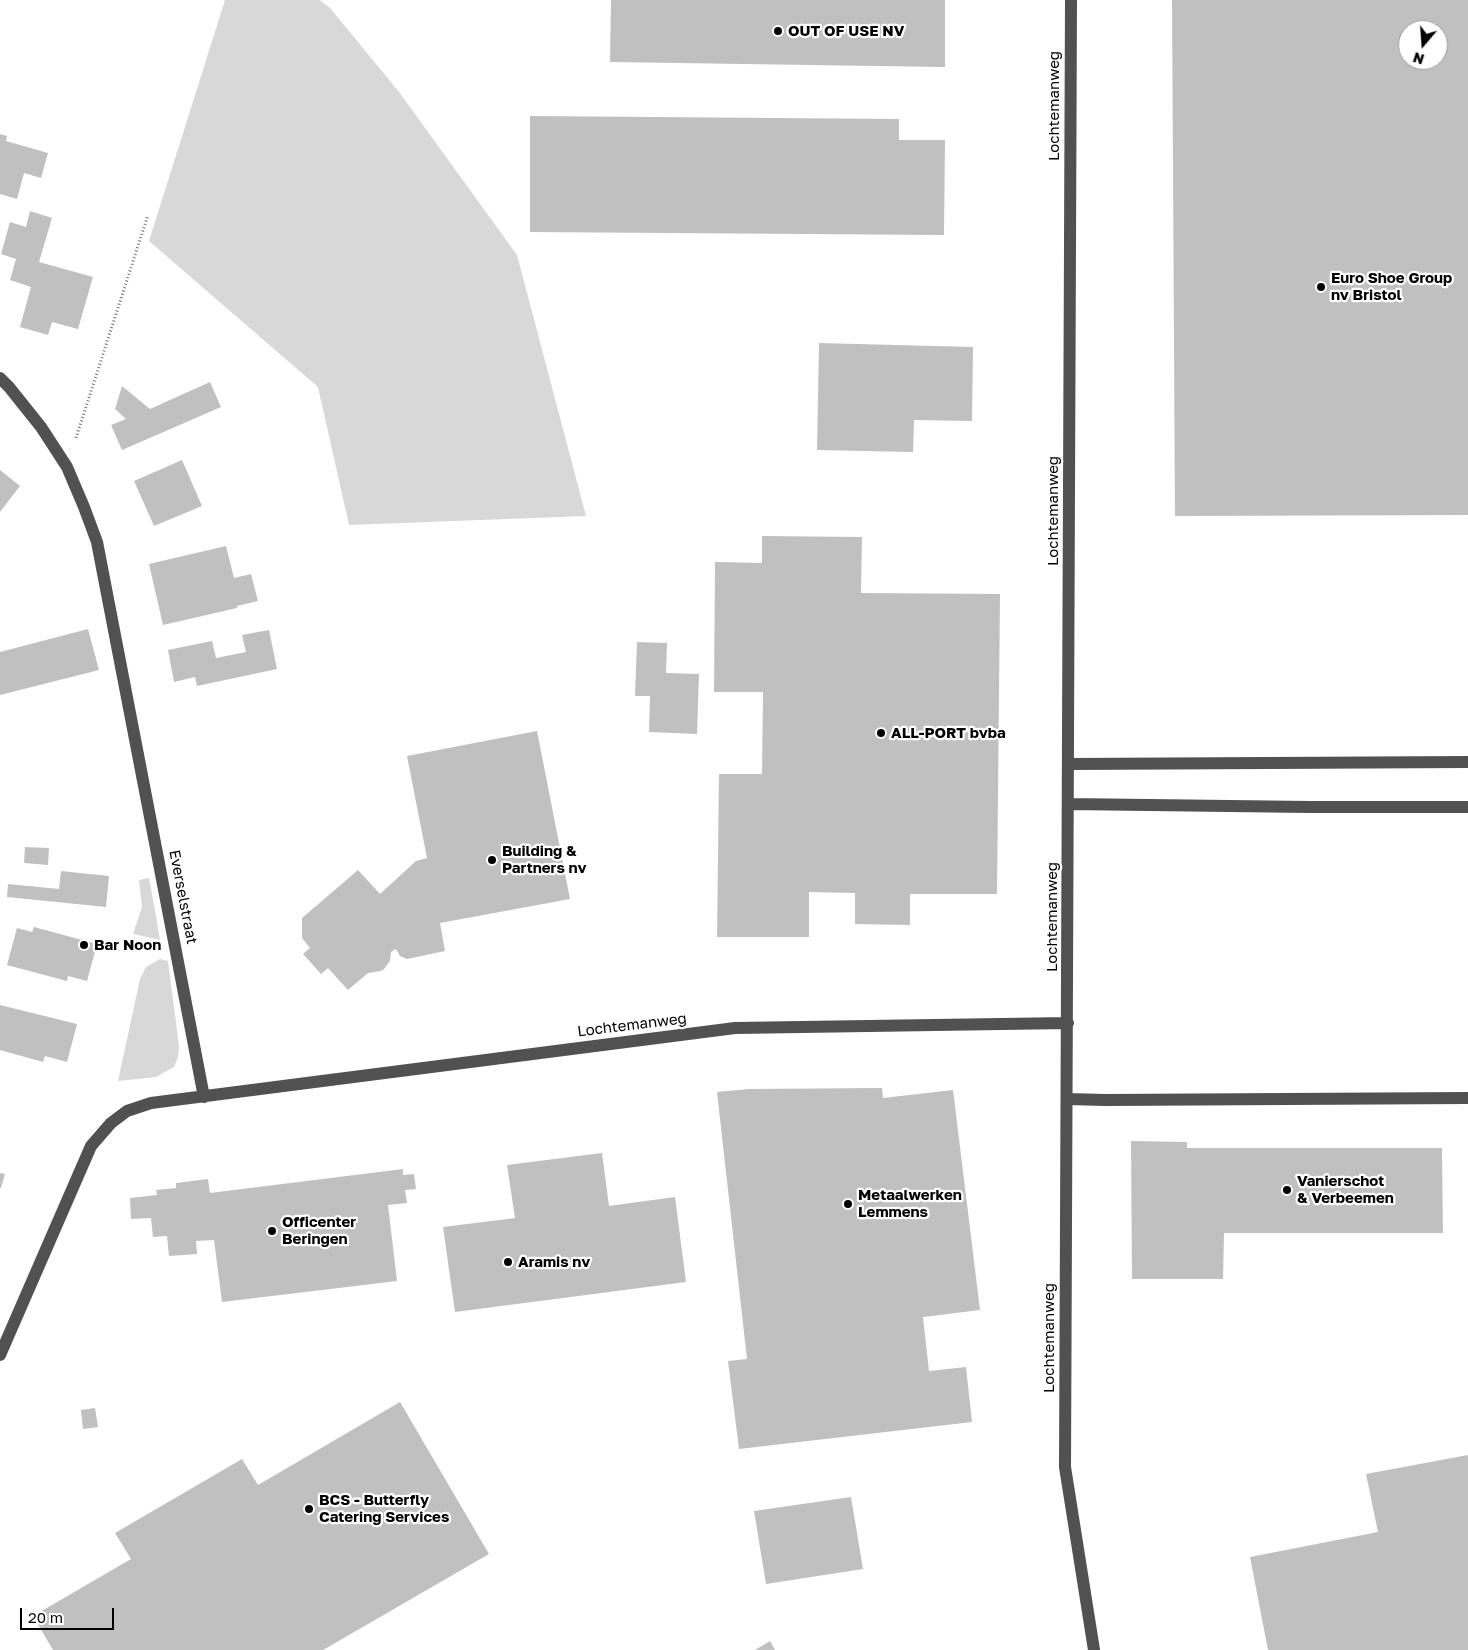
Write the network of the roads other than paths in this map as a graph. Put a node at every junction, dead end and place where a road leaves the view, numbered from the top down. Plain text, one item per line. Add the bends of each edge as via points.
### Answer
1 (1071, 0) edge
2 (0, 378) edge
3 (1468, 762) edge
4 (1068, 764) junction
5 (1068, 804) junction
6 (1468, 807) edge
7 (1068, 1023) junction
8 (204, 1097) junction
9 (1468, 1098) edge
10 (1067, 1099) junction
11 (0, 1355) edge
12 (1094, 1650) edge

1 - 4 street, Lochtemanweg
2 - 8 street, Everselstraat via 41,427 67,467 96,542
3 - 4 street
4 - 5 street, Lochtemanweg
5 - 6 street
5 - 7 street, Lochtemanweg
7 - 8 street, Lochtemanweg via 735,1028
7 - 10 street, Lochtemanweg
8 - 11 street via 151,1103 128,1112 111,1123 91,1146
9 - 10 street
10 - 12 street, Lochtemanweg via 1065,1467

